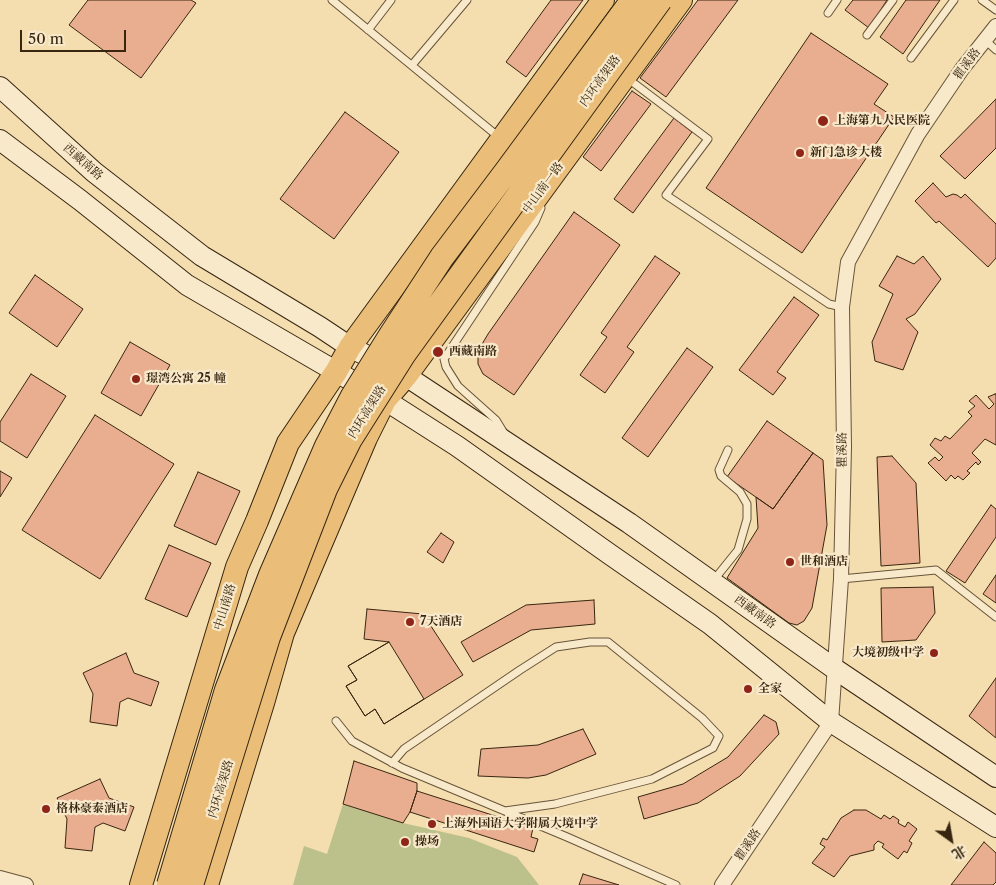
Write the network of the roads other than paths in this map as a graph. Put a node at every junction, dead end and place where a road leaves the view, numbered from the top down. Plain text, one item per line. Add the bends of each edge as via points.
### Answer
1 (332, 0) edge
2 (391, 0) edge
3 (467, 0) edge
4 (603, 0) edge
5 (633, 0) edge
6 (660, 0) edge
7 (681, 0) edge
8 (837, 0) edge
9 (893, 0) edge
10 (954, 0) edge
11 (982, 0) edge
12 (996, 10) edge
13 (828, 13) dead end
14 (996, 26) edge
15 (368, 30) junction
16 (867, 35) dead end
17 (985, 40) junction
18 (996, 50) edge
19 (911, 58) dead end
20 (412, 65) junction
21 (625, 77) junction
22 (0, 87) edge
23 (501, 139) junction
24 (0, 140) edge
25 (0, 151) edge
26 (44, 173) junction
27 (545, 185) junction
28 (842, 307) junction
29 (350, 346) junction
30 (336, 372) junction
31 (406, 376) junction
32 (385, 400) junction
33 (508, 443) junction
34 (728, 450) dead end
35 (841, 579) junction
36 (713, 582) junction
37 (996, 617) edge
38 (835, 669) junction
39 (336, 721) dead end
40 (831, 722) junction
41 (392, 763) junction
42 (996, 777) edge
43 (505, 811) junction
44 (996, 827) edge
45 (0, 878) edge
46 (26, 885) edge
47 (140, 885) edge
48 (169, 885) edge
49 (192, 885) edge
50 (207, 885) edge
51 (676, 885) edge
52 (722, 885) edge

1 - 15 lane
2 - 15 lane
3 - 20 lane
4 - 23 main road
5 - 48 highway, 内环高架路, bridge via 442,257 353,396 331,438 271,575 227,690
6 - 49 highway, 内环高架路, bridge via 403,355 350,439 325,489 268,637
7 - 21 main road, 中山南一路
8 - 13 lane
9 - 16 lane
10 - 19 lane
11 - 12 lane
14 - 17 street, 瞿溪路
15 - 20 lane
17 - 18 lane
17 - 28 street, 瞿溪路 via 918,134 848,262
20 - 23 lane
21 - 27 main road, 中山南一路
21 - 28 lane via 708,139 666,195 829,304
22 - 29 main road, 西藏南路 via 94,172 202,256
23 - 29 main road
24 - 26 main road
25 - 26 main road
26 - 30 main road via 187,285
27 - 31 main road, 中山南一路
27 - 33 lane via 535,222 444,359 458,386 496,420
28 - 35 street, 瞿溪路 via 844,447
29 - 30 main road, 中山南路
29 - 31 main road, 西藏南路
30 - 32 main road
30 - 47 main road, 中山南路 via 288,444 236,567
31 - 32 main road
31 - 33 main road, 西藏南路
32 - 40 main road via 457,446 710,624
32 - 50 main road via 283,633
33 - 36 main road, 西藏南路
34 - 36 lane via 720,470 721,476 740,492 747,504 747,519 738,550
35 - 37 lane via 936,570
35 - 38 street, 瞿溪路
36 - 38 main road, 西藏南路
38 - 40 street, 瞿溪路
38 - 42 main road, 西藏南路
39 - 41 lane via 352,741
40 - 44 main road
40 - 52 street, 瞿溪路
41 - 43 lane
41 - 43 lane via 404,749 556,647 590,642 608,642 702,718 719,736 714,748 652,779 555,804
43 - 51 lane
45 - 46 street

